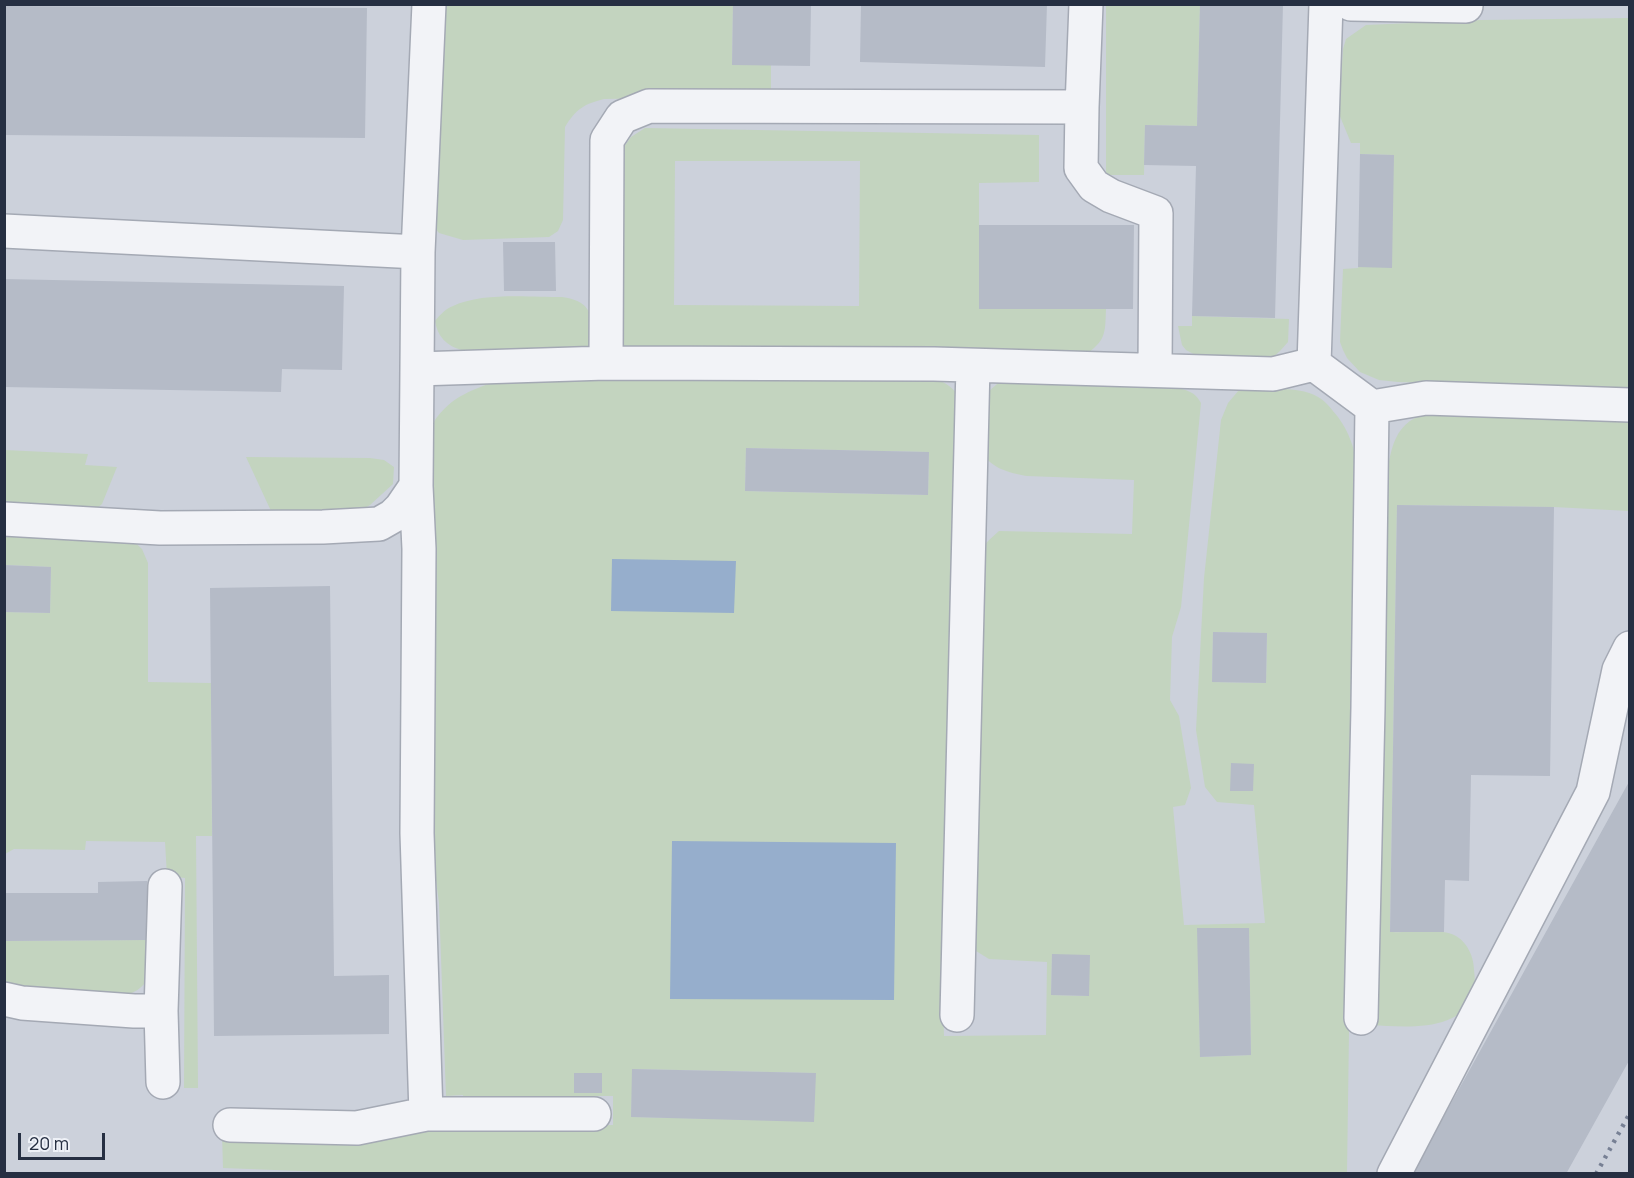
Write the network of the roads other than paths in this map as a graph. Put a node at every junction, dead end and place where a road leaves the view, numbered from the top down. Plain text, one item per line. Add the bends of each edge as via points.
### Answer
1 (429, 4) edge
2 (1086, 4) edge
3 (1326, 4) edge
4 (1351, 4) edge
5 (1466, 6) edge
6 (1083, 107) junction
7 (4, 231) edge
8 (418, 252) junction
9 (606, 363) junction
10 (1314, 364) junction
11 (973, 366) junction
12 (417, 369) junction
13 (1155, 370) junction
14 (1629, 405) edge
15 (1372, 407) junction
16 (416, 486) junction
17 (4, 519) edge
18 (1629, 648) edge
19 (165, 885) dead end
20 (4, 999) edge
21 (161, 1011) junction
22 (957, 1015) dead end
23 (1361, 1018) dead end
24 (163, 1082) dead end
25 (426, 1114) junction
26 (594, 1114) dead end
27 (230, 1125) dead end
28 (1394, 1173) edge

1 - 8 lane
2 - 6 lane
3 - 10 lane
4 - 5 lane
6 - 9 lane via 649,106 622,117 607,140
6 - 13 lane via 1081,168 1094,186 1156,213
7 - 8 lane
8 - 12 lane
9 - 11 lane
9 - 12 lane
10 - 13 lane via 1273,374
10 - 15 lane
11 - 13 lane
11 - 22 lane
12 - 16 lane
14 - 15 lane via 1426,398
15 - 23 lane
16 - 17 lane via 393,516 370,525 160,528
16 - 25 lane via 417,833
18 - 28 lane via 1619,670 1593,792
19 - 21 lane
20 - 21 lane
21 - 24 lane
25 - 26 lane
25 - 27 lane via 357,1128

